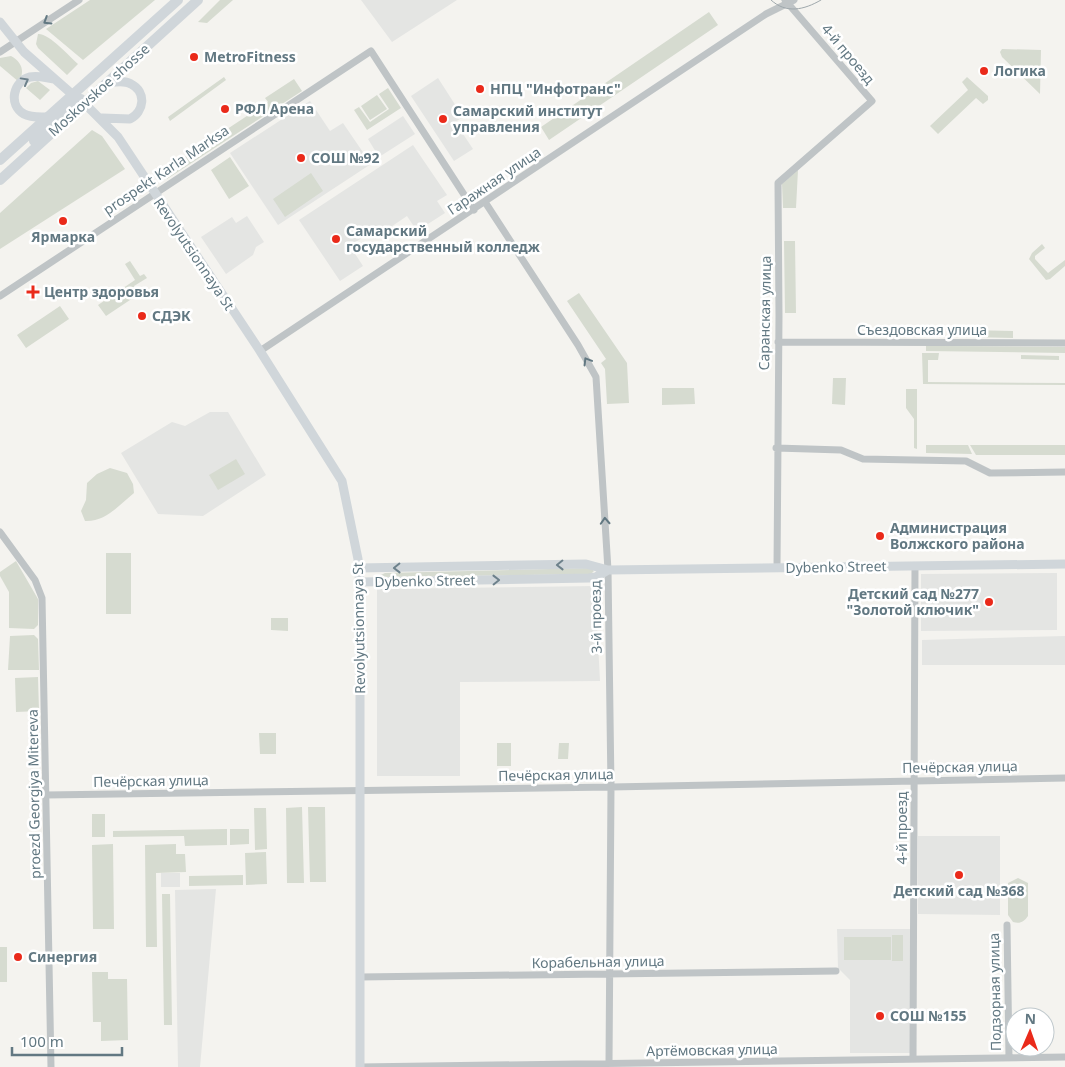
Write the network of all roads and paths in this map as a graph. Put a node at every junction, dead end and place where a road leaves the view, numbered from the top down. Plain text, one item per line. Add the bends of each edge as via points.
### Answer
1 (79, 0) edge
2 (178, 0) edge
3 (189, 0) edge
4 (198, 0) edge
5 (789, 1) edge
6 (0, 22) edge
7 (15, 42) junction
8 (0, 52) edge
9 (54, 79) junction
10 (102, 84) junction
11 (79, 100) junction
12 (872, 102) joint
13 (61, 116) junction
14 (48, 117) junction
15 (102, 118) junction
16 (0, 160) edge
17 (0, 172) edge
18 (0, 180) edge
19 (154, 193) junction
20 (485, 202) junction
21 (474, 210) junction
22 (0, 296) edge
23 (778, 342) junction
24 (1065, 343) edge
25 (260, 351) junction
26 (776, 448) junction
27 (1065, 472) edge
28 (0, 532) edge
29 (1065, 564) edge
30 (915, 566) junction
31 (359, 568) junction
32 (777, 568) junction
33 (608, 570) junction
34 (360, 582) junction
35 (1065, 778) edge
36 (914, 780) junction
37 (611, 787) junction
38 (360, 791) junction
39 (46, 794) junction
40 (1007, 926) dead end
41 (836, 971) dead end
42 (610, 974) junction
43 (360, 977) junction
44 (1065, 1057) edge
45 (1009, 1058) junction
46 (913, 1059) junction
47 (609, 1063) junction
48 (51, 1067) edge
49 (360, 1067) edge

1 -> 7 street
2 - 11 main road, Moskovskoe shosse
3 - 10 main road, Moskovskoe shosse
4 - 10 main road, Moskovskoe shosse
5 - 12 street, 4-й проезд
5 - 20 street, Гаражная улица
6 - 7 main road
7 - 8 street
7 - 9 main road
9 - 11 main road
14 -> 9 main road via 24,114 16,105 14,93 18,85 28,78
10 - 11 main road, Moskovskoe shosse
10 - 15 main road via 122,82 133,85 139,91 142,104 140,111 130,119
11 - 13 main road, Moskovskoe shosse
11 - 14 main road, Moskovskoe shosse
11 - 15 main road
11 - 18 main road, Moskovskoe shosse
12 - 23 street, Саранская улица via 778,183
13 - 14 main road
13 - 17 main road, Moskovskoe shosse
14 - 16 main road, Moskovskoe shosse
15 - 19 main road, Revolyutsionnaya St
19 - 21 street, prospekt Karla Marksa via 371,51
19 - 22 street, prospekt Karla Marksa
19 - 25 main road, Revolyutsionnaya St
20 - 21 street, Гаражная улица
33 -> 20 street, 3-й проезд via 596,377
21 - 25 street, Гаражная улица
23 - 24 street, Съездовская улица
23 - 26 street, Саранская улица
25 - 31 main road, Revolyutsionnaya St via 342,481
26 - 27 street via 841,450 863,459 966,460 990,473
26 - 32 street, Саранская улица
28 - 39 street, proezd Georgiya Mitereva via 35,580 42,598
29 - 30 main road, Dybenko Street
30 - 32 main road, Dybenko Street
30 - 36 street, 4-й проезд
33 -> 31 main road, Dybenko Street via 586,564
31 - 34 main road, Revolyutsionnaya St
32 - 33 main road, Dybenko Street
34 -> 33 main road, Dybenko Street via 589,578
33 - 37 street, 3-й проезд
34 - 38 main road, Revolyutsionnaya St
35 - 36 street, Печёрская улица
36 - 37 street, Печёрская улица
36 - 46 street, 4-й проезд
37 - 38 street, Печёрская улица
37 - 42 street, 3-й проезд
38 - 39 street, Печёрская улица
38 - 43 main road, Revolyutsionnaya St
39 - 48 street, proezd Georgiya Mitereva
40 - 45 street, Подзорная улица
41 - 42 street, Корабельная улица
42 - 43 street, Корабельная улица
42 - 47 street, 3-й проезд
43 - 49 main road, Revolyutsionnaya St
44 - 45 street, Артёмовская улица
45 - 46 street, Артёмовская улица
46 - 47 street, Артёмовская улица
47 - 49 street, Артёмовская улица

